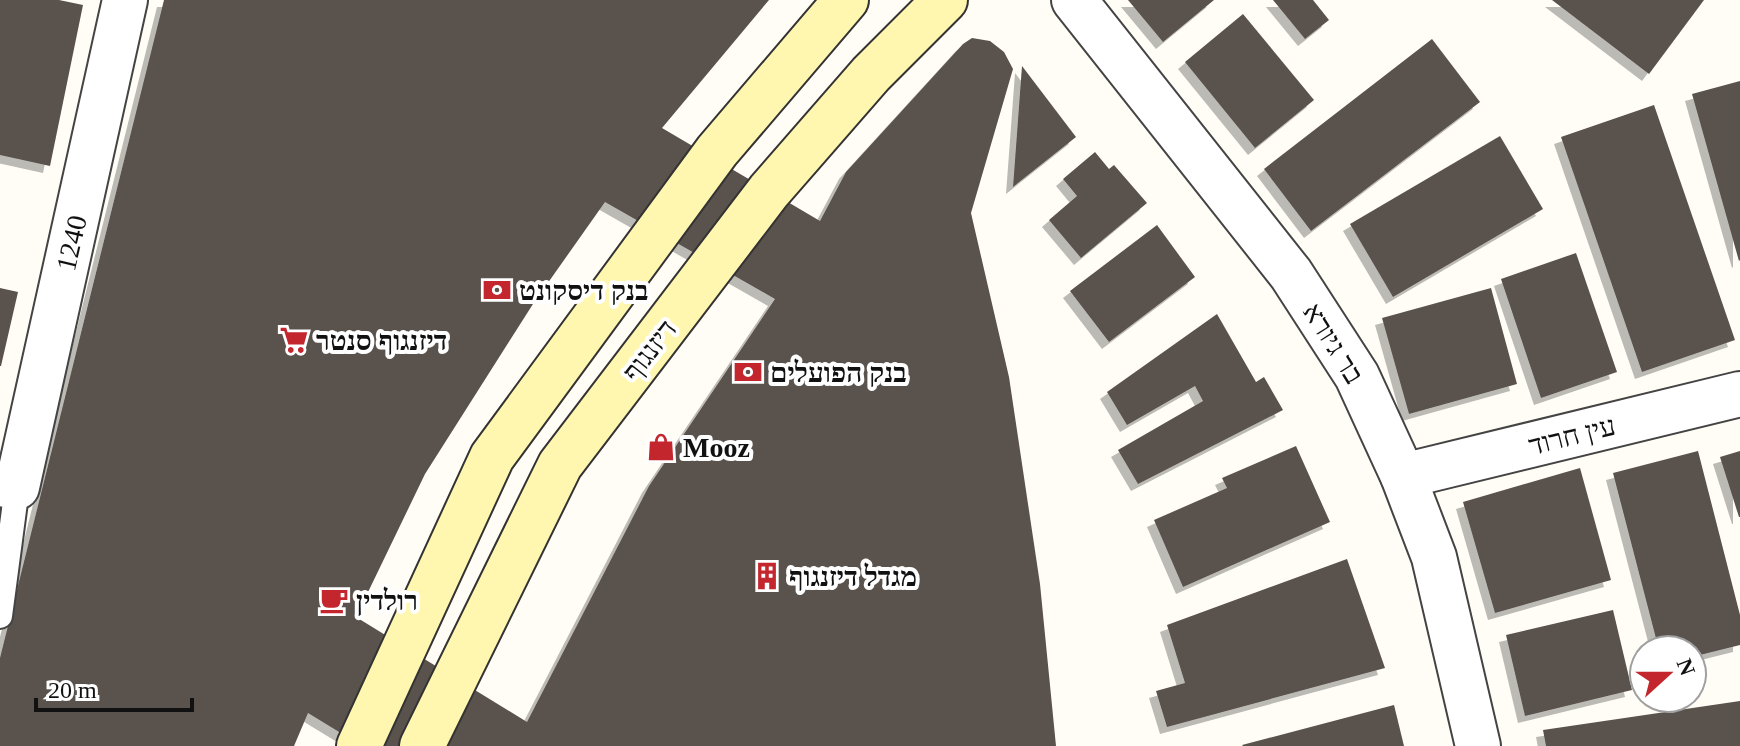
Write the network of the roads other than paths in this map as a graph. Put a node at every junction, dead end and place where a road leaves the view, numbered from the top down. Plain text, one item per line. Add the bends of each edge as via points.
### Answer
1 (125, 0) edge
2 (846, 0) edge
3 (945, 0) edge
4 (1074, 0) edge
5 (1740, 394) edge
6 (1403, 476) junction
7 (8, 486) edge
8 (0, 616) edge
9 (359, 746) edge
10 (422, 746) edge
11 (1478, 746) edge

1 - 7 street, 1240
2 - 9 street via 717,151 492,457
3 - 10 street, דיזנגוף via 871,74 769,191 560,465
4 - 6 street, בר גיורא via 1291,274 1357,376
5 - 6 street, עין חרוד
6 - 11 street, בר גיורא via 1434,557
7 - 8 lane

